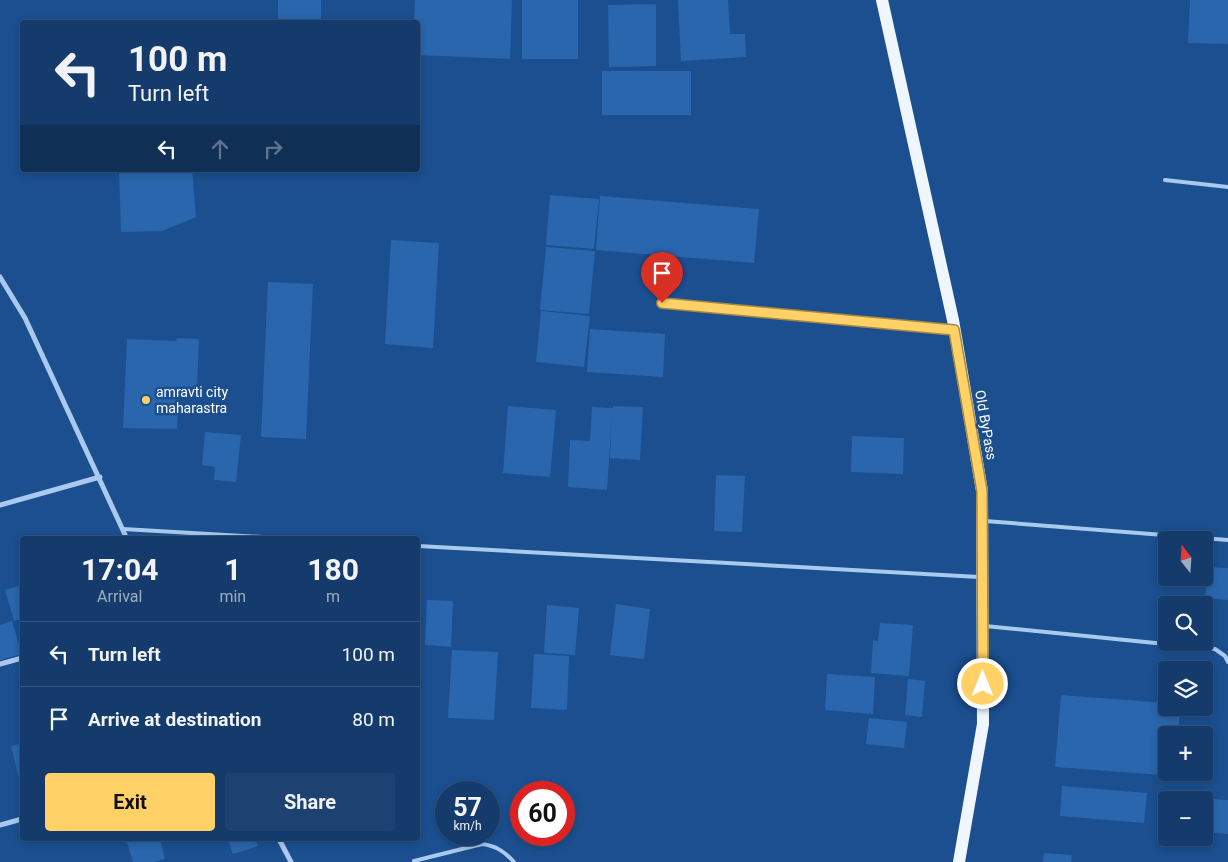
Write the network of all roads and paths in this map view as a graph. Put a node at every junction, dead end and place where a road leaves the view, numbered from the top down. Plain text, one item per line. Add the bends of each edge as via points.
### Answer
1 (882, 0) edge
2 (1166, 180) dead end
3 (1228, 187) edge
4 (0, 277) edge
5 (662, 303) dead end
6 (954, 330) junction
7 (100, 477) junction
8 (0, 505) edge
9 (982, 521) junction
10 (123, 529) junction
11 (126, 536) edge
12 (245, 536) edge
13 (1228, 540) edge
14 (420, 546) edge
15 (983, 578) junction
16 (983, 625) junction
17 (20, 659) edge
18 (1228, 662) edge
19 (0, 664) edge
20 (20, 820) edge
21 (0, 825) edge
22 (280, 841) edge
23 (414, 861) dead end
24 (291, 862) edge
25 (514, 862) edge
26 (959, 862) edge

1 - 6 main road, Old ByPass
2 - 3 lane
4 - 7 street via 25,318
5 - 6 lane
6 - 9 main road, Old ByPass via 982,491
7 - 8 street
7 - 10 street
9 - 13 lane
9 - 15 main road, Old ByPass
10 - 11 street
10 - 12 lane
14 - 15 lane
15 - 16 main road, Old ByPass
16 - 18 lane via 1215,649
16 - 26 main road, Old ByPass via 983,724
17 - 19 street
20 - 21 street
22 - 24 street
23 - 25 lane via 482,844 501,849

